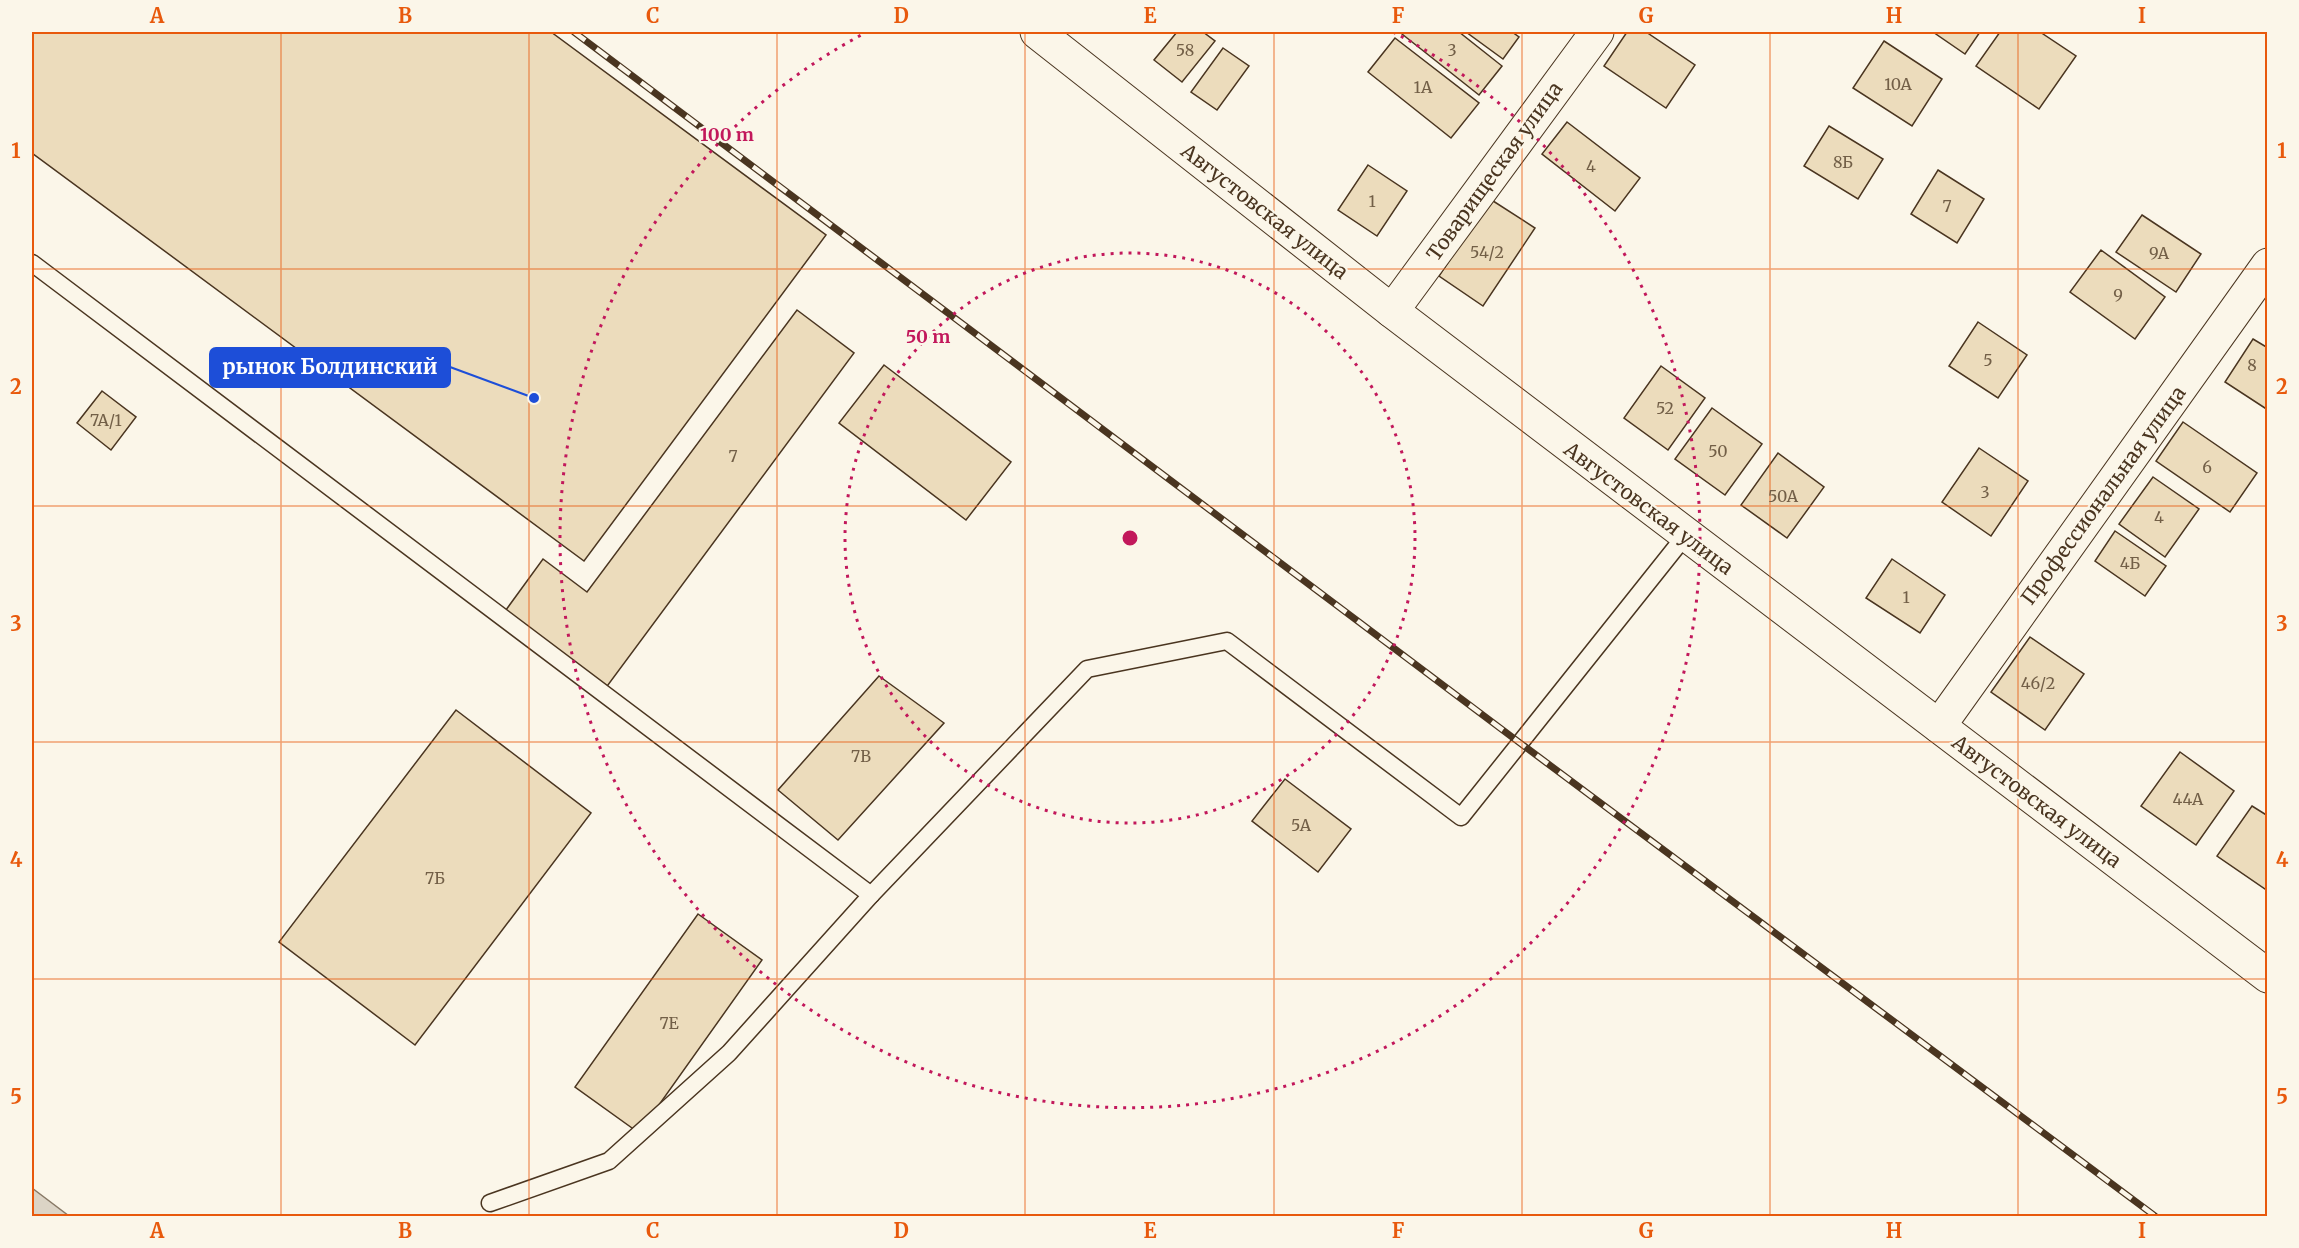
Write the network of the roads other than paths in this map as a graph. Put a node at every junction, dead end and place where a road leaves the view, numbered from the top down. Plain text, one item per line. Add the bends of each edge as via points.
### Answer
1 (1037, 32) edge
2 (1597, 32) edge
3 (32, 263) edge
4 (2268, 265) edge
5 (1392, 311) junction
6 (1685, 536) junction
7 (1939, 726) junction
8 (871, 895) junction
9 (2268, 976) edge
10 (490, 1203) dead end

1 - 5 street, Августовская улица
2 - 5 street, Товарищеская улица
3 - 8 lane
4 - 7 street, Профессиональная улица
5 - 6 street, Августовская улица
6 - 7 street, Августовская улица
6 - 8 lane via 1461,817 1227,641 1087,669
7 - 9 street, Августовская улица
8 - 10 lane via 729,1053 609,1161

